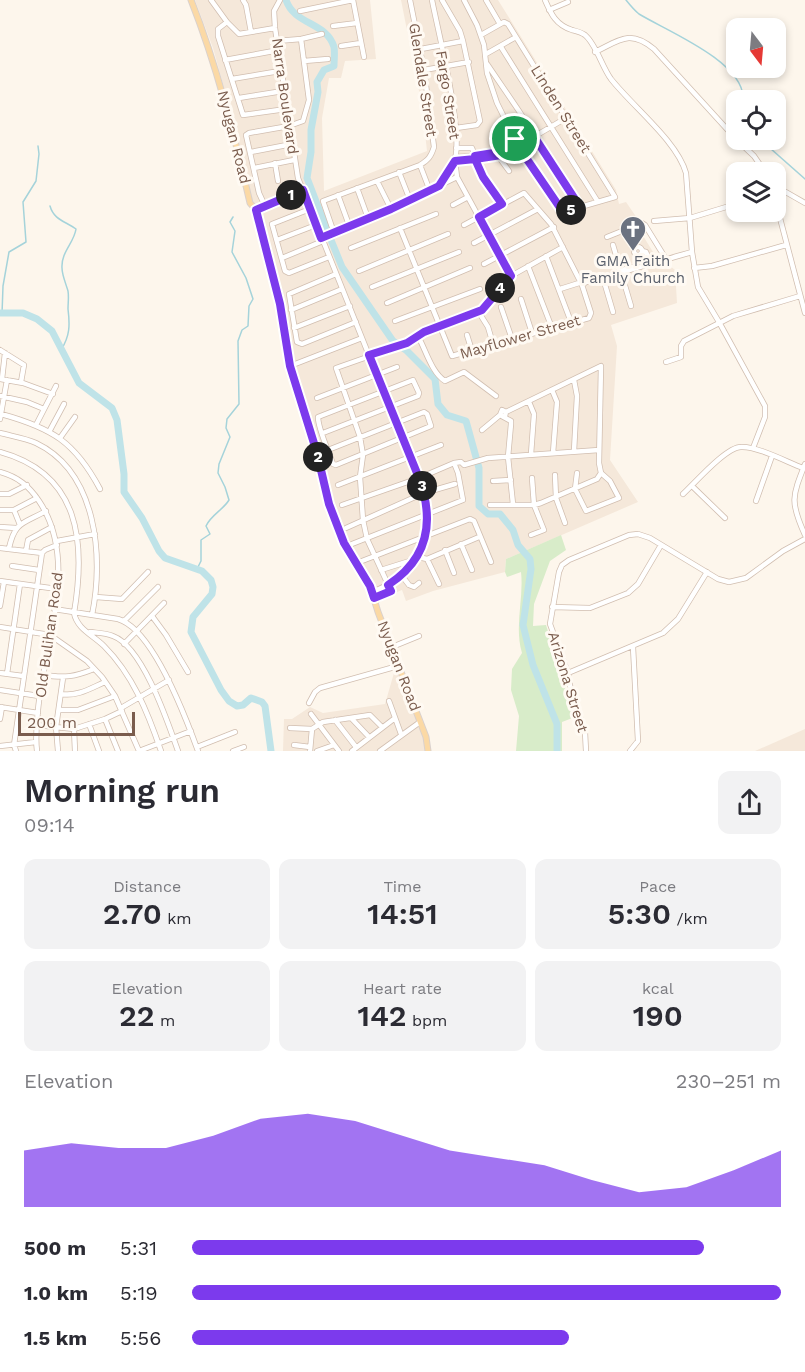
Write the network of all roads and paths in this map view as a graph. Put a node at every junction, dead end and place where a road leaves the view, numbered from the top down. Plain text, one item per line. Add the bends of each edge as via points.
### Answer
1 (192, 0) edge
2 (253, 0) edge
3 (318, 0) edge
4 (353, 0) edge
5 (410, 0) edge
6 (432, 0) edge
7 (442, 0) edge
8 (464, 0) edge
9 (486, 0) edge
10 (545, 0) edge
11 (213, 1) edge
12 (279, 1) edge
13 (244, 2) edge
14 (568, 2) dead end
15 (319, 7) junction
16 (549, 10) junction
17 (300, 11) dead end
18 (227, 22) junction
19 (357, 23) junction
20 (503, 23) junction
21 (333, 26) dead end
22 (275, 28) junction
23 (251, 32) junction
24 (322, 34) dead end
25 (481, 35) junction
26 (516, 37) junction
27 (301, 39) junction
28 (277, 41) junction
29 (464, 41) junction
30 (361, 43) junction
31 (341, 46) dead end
32 (441, 46) junction
33 (501, 47) junction
34 (421, 49) junction
35 (279, 50) junction
36 (595, 52) junction
37 (486, 54) junction
38 (364, 57) dead end
39 (328, 59) dead end
40 (225, 60) junction
41 (304, 61) junction
42 (469, 62) junction
43 (487, 64) junction
44 (446, 65) junction
45 (424, 70) junction
46 (280, 71) junction
47 (232, 79) junction
48 (283, 91) junction
49 (239, 98) junction
50 (286, 109) junction
51 (566, 118) junction
52 (289, 126) junction
53 (726, 127) edge
54 (456, 128) junction
55 (551, 128) junction
56 (535, 138) junction
57 (515, 139) junction
58 (525, 142) junction
59 (292, 144) junction
60 (456, 148) junction
61 (512, 149) junction
62 (748, 150) edge
63 (250, 152) junction
64 (522, 152) junction
65 (498, 156) junction
66 (475, 158) junction
67 (455, 159) junction
68 (294, 160) junction
69 (758, 162) edge
70 (275, 164) junction
71 (420, 165) junction
72 (254, 168) junction
73 (509, 171) dead end
74 (399, 172) junction
75 (457, 177) junction
76 (278, 181) dead end
77 (377, 181) junction
78 (439, 186) junction
79 (357, 188) junction
80 (303, 190) junction
81 (430, 191) junction
82 (786, 192) edge
83 (338, 195) junction
84 (468, 197) junction
85 (410, 200) junction
86 (598, 202) junction
87 (805, 203) edge
88 (502, 204) junction
89 (453, 205) dead end
90 (265, 206) junction
91 (580, 207) junction
92 (726, 207) edge
93 (310, 209) junction
94 (391, 209) junction
95 (538, 209) junction
96 (256, 210) junction
97 (436, 214) dead end
98 (479, 217) junction
99 (368, 218) junction
100 (690, 218) junction
101 (654, 221) dead end
102 (781, 222) edge
103 (316, 225) junction
104 (349, 225) junction
105 (464, 225) dead end
106 (554, 227) junction
107 (400, 228) junction
108 (334, 233) junction
109 (448, 234) dead end
110 (489, 235) junction
111 (608, 237) dead end
112 (322, 239) junction
113 (277, 240) junction
114 (474, 243) dead end
115 (786, 244) junction
116 (613, 245) dead end
117 (563, 247) junction
118 (351, 248) dead end
119 (409, 250) junction
120 (459, 252) dead end
121 (693, 252) junction
122 (500, 255) junction
123 (546, 256) junction
124 (329, 257) junction
125 (282, 258) junction
126 (666, 259) junction
127 (651, 263) junction
128 (484, 264) dead end
129 (528, 266) junction
130 (639, 267) junction
131 (470, 268) dead end
132 (694, 268) junction
133 (416, 269) junction
134 (358, 271) dead end
135 (620, 272) junction
136 (336, 274) junction
137 (511, 276) junction
138 (603, 278) junction
139 (582, 282) junction
140 (372, 287) dead end
141 (423, 288) junction
142 (342, 289) junction
143 (480, 289) dead end
144 (560, 290) junction
145 (800, 296) junction
146 (521, 299) dead end
147 (387, 303) dead end
148 (350, 306) junction
149 (631, 306) dead end
150 (431, 307) junction
151 (501, 307) dead end
152 (291, 310) junction
153 (478, 311) junction
154 (613, 312) dead end
155 (805, 313) edge
156 (395, 321) dead end
157 (356, 322) junction
158 (571, 322) junction
159 (719, 322) junction
160 (439, 327) junction
161 (294, 328) junction
162 (552, 328) junction
163 (430, 331) junction
164 (532, 333) junction
165 (467, 335) dead end
166 (362, 338) junction
167 (420, 338) junction
168 (512, 339) junction
169 (408, 342) junction
170 (493, 344) junction
171 (3, 351) edge
172 (472, 351) junction
173 (369, 355) junction
174 (666, 362) dead end
175 (290, 366) junction
176 (397, 367) dead end
177 (377, 374) junction
178 (3, 379) edge
179 (574, 380) junction
180 (21, 382) junction
181 (56, 386) dead end
182 (342, 387) junction
183 (383, 390) junction
184 (552, 390) junction
185 (52, 394) junction
186 (496, 396) dead end
187 (2, 397) edge
188 (317, 398) dead end
189 (529, 402) junction
190 (348, 404) junction
191 (64, 405) dead end
192 (389, 408) junction
193 (44, 409) junction
194 (504, 414) junction
195 (0, 417) edge
196 (75, 417) dead end
197 (355, 421) junction
198 (395, 423) junction
199 (36, 425) junction
200 (482, 430) dead end
201 (49, 432) junction
202 (0, 433) edge
203 (323, 433) junction
204 (360, 437) junction
205 (60, 438) junction
206 (402, 439) junction
207 (441, 445) dead end
208 (753, 448) junction
209 (328, 450) junction
210 (599, 450) junction
211 (574, 451) junction
212 (0, 452) edge
213 (553, 453) junction
214 (531, 454) junction
215 (363, 455) junction
216 (772, 456) junction
217 (410, 457) junction
218 (508, 457) junction
219 (454, 463) junction
220 (465, 465) junction
221 (804, 466) edge
222 (0, 472) edge
223 (577, 472) dead end
224 (601, 473) junction
225 (555, 475) dead end
226 (360, 477) junction
227 (419, 478) junction
228 (459, 478) junction
229 (532, 478) dead end
230 (511, 480) junction
231 (493, 481) dead end
232 (455, 484) dead end
233 (27, 485) junction
234 (338, 485) dead end
235 (692, 486) junction
236 (100, 489) dead end
237 (575, 489) junction
238 (424, 493) junction
239 (0, 494) edge
240 (683, 494) dead end
241 (37, 498) junction
242 (362, 498) junction
243 (555, 498) junction
244 (756, 501) dead end
245 (513, 504) junction
246 (342, 505) dead end
247 (490, 505) dead end
248 (534, 505) junction
249 (0, 510) edge
250 (14, 510) junction
251 (46, 511) junction
252 (427, 514) junction
253 (725, 518) dead end
254 (363, 520) junction
255 (564, 523) dead end
256 (0, 527) edge
257 (18, 527) junction
258 (52, 527) junction
259 (346, 528) dead end
260 (95, 534) junction
261 (531, 535) dead end
262 (78, 537) junction
263 (425, 537) junction
264 (479, 537) junction
265 (805, 537) edge
266 (367, 539) junction
267 (57, 543) junction
268 (352, 544) dead end
269 (461, 544) junction
270 (661, 545) junction
271 (0, 548) edge
272 (9, 548) junction
273 (445, 550) junction
274 (26, 551) junction
275 (42, 553) junction
276 (374, 557) junction
277 (417, 558) junction
278 (427, 559) junction
279 (362, 561) dead end
280 (491, 562) dead end
281 (12, 566) dead end
282 (39, 570) junction
283 (381, 570) junction
284 (472, 570) dead end
285 (148, 572) dead end
286 (707, 572) junction
287 (454, 573) dead end
288 (402, 576) junction
289 (2, 581) edge
290 (419, 583) dead end
291 (20, 584) junction
292 (439, 584) dead end
293 (388, 585) junction
294 (37, 586) junction
295 (158, 587) dead end
296 (57, 589) junction
297 (373, 595) junction
298 (96, 597) junction
299 (164, 603) dead end
300 (0, 606) edge
301 (552, 607) junction
302 (54, 609) junction
303 (74, 613) junction
304 (92, 615) junction
305 (152, 616) junction
306 (124, 621) junction
307 (0, 627) edge
308 (13, 629) junction
309 (30, 631) junction
310 (88, 631) junction
311 (137, 631) junction
312 (50, 635) junction
313 (419, 636) dead end
314 (124, 644) junction
315 (392, 647) junction
316 (633, 647) junction
317 (398, 666) junction
318 (94, 669) junction
319 (188, 672) dead end
320 (0, 673) edge
321 (8, 674) junction
322 (568, 674) junction
323 (43, 675) junction
324 (23, 676) junction
325 (63, 678) junction
326 (169, 680) junction
327 (105, 682) junction
328 (0, 690) edge
329 (154, 690) junction
330 (20, 693) junction
331 (61, 694) junction
332 (39, 696) junction
333 (115, 696) junction
334 (140, 698) junction
335 (388, 701) dead end
336 (309, 703) dead end
337 (1, 707) edge
338 (59, 710) junction
339 (122, 710) junction
340 (18, 711) junction
341 (38, 713) junction
342 (311, 714) dead end
343 (395, 718) junction
344 (0, 719) edge
345 (105, 719) junction
346 (352, 719) junction
347 (335, 720) junction
348 (420, 722) junction
349 (89, 724) junction
350 (319, 724) junction
351 (37, 725) junction
352 (56, 727) junction
353 (382, 728) junction
354 (74, 729) junction
355 (290, 729) dead end
356 (312, 729) junction
357 (191, 730) junction
358 (235, 732) dead end
359 (401, 734) junction
360 (369, 737) junction
361 (174, 738) junction
362 (36, 742) junction
363 (159, 744) junction
364 (294, 745) dead end
365 (334, 745) junction
366 (0, 746) edge
367 (244, 747) dead end
368 (15, 748) edge
369 (197, 749) edge
370 (310, 749) edge
371 (354, 749) edge
372 (37, 751) edge
373 (58, 751) edge
374 (75, 751) edge
375 (99, 751) edge
376 (118, 751) edge
377 (139, 751) edge
378 (161, 751) edge
379 (178, 751) edge
380 (233, 751) edge
381 (317, 751) edge
382 (339, 751) edge
383 (380, 751) edge
384 (428, 751) edge
385 (585, 751) edge
386 (630, 751) edge

1 - 96 main road, Nyugan Road via 223,92 250,203
2 - 13 street
3 - 15 street
4 - 15 street
4 - 19 street
5 - 34 street, Glendale Street
6 - 32 street, Fargo Street
7 - 29 street
8 - 25 street
9 - 20 street, Linden Street
10 - 16 street
11 - 18 street
12 - 22 street, Narra Boulevard via 274,11
13 - 23 street
14 - 16 street
15 - 17 street
16 - 36 street via 560,25 585,35
18 - 23 street via 239,34
18 - 40 street via 218,29
19 - 21 street
19 - 30 street
20 - 25 street
20 - 26 street, Linden Street
22 - 23 street
22 - 28 street, Narra Boulevard
24 - 27 street
25 - 37 street
26 - 33 street
26 - 51 street, Linden Street
27 - 28 street
27 - 41 street
28 - 35 street, Narra Boulevard
29 - 32 street
29 - 42 street
30 - 31 street
30 - 38 street
32 - 34 street
32 - 44 street, Fargo Street
33 - 37 street
33 - 55 street
34 - 45 street, Glendale Street
35 - 40 street
35 - 46 street, Narra Boulevard
36 - 53 street via 627,38 644,40
36 - 100 street via 626,99 678,154 686,173
37 - 43 street
39 - 41 street
40 - 47 street
41 - 52 street via 309,100 303,122
42 - 44 street
42 - 54 street via 480,123
43 - 56 street
43 - 57 street via 497,103
44 - 45 street
44 - 54 street, Fargo Street
45 - 71 street, Glendale Street via 434,147 429,160
46 - 47 street
46 - 48 street, Narra Boulevard
47 - 49 street
48 - 49 street
48 - 50 street, Narra Boulevard
49 - 50 street via 243,115
50 - 52 street, Narra Boulevard
51 - 55 street
51 - 86 street, Linden Street via 615,197
52 - 59 street, Narra Boulevard
52 - 63 street via 247,133
54 - 60 street, Fargo Street
55 - 56 street
55 - 86 street
56 - 58 street
56 - 91 street
57 - 58 street
57 - 61 street
58 - 64 street
59 - 63 street
59 - 68 street, Narra Boulevard
60 - 66 street via 469,146
60 - 67 street, Fargo Street
61 - 64 street
61 - 65 street
61 - 66 street
62 - 69 street
63 - 72 street
64 - 91 street via 563,212
65 - 66 street
65 - 73 street
66 - 67 street
66 - 88 street
67 - 75 street
67 - 78 street, Fargo Street
68 - 70 street
68 - 80 street, Narra Boulevard
70 - 72 street
70 - 76 street
71 - 74 street
71 - 81 street
72 - 90 street
74 - 77 street
74 - 85 street
75 - 78 street
75 - 84 street
77 - 79 street
77 - 94 street
78 - 81 street
79 - 83 street
79 - 99 street
80 - 90 street
80 - 93 street, Narra Boulevard
81 - 85 street
82 - 87 street
83 - 104 street
83 - 108 street via 323,201
84 - 89 street
84 - 98 street
85 - 94 street
86 - 91 street
88 - 95 street via 524,193
88 - 98 street
90 - 96 street
92 - 100 street
93 - 103 street, Narra Boulevard
93 - 113 street via 272,224
94 - 99 street
95 - 106 street
95 - 110 street
96 - 175 main road, Nyugan Road via 280,304
97 - 107 street
98 - 105 street
98 - 110 street
99 - 104 street
100 - 101 street
100 - 121 street
102 - 115 street
103 - 112 street, Narra Boulevard
103 - 113 street
104 - 108 street
106 - 117 street
106 - 122 street
107 - 118 street
107 - 119 street
108 - 112 street
109 - 119 street
110 - 114 street
110 - 122 street
111 - 126 street via 642,223
112 - 124 street, Narra Boulevard
112 - 125 street
113 - 125 street
115 - 132 street
115 - 145 street
116 - 135 street
117 - 123 street
117 - 139 street
119 - 133 street
119 - 134 street
120 - 133 street
121 - 126 street
121 - 132 street
122 - 128 street
122 - 137 street
123 - 129 street
123 - 144 street
124 - 125 street via 287,273
124 - 136 street, Narra Boulevard
126 - 127 street
127 - 130 street
127 - 130 street via 642,251 636,255
129 - 137 street
129 - 162 street
130 - 135 street
131 - 141 street
132 - 159 street via 701,294
133 - 140 street
133 - 141 street
135 - 138 street
135 - 149 street
136 - 142 street, Narra Boulevard
136 - 152 street via 289,294
137 - 153 street
138 - 139 street
138 - 154 street
139 - 144 street
139 - 158 street, Mayflower Street via 591,316
141 - 147 street
141 - 150 street
142 - 148 street, Narra Boulevard
142 - 152 street
143 - 150 street
144 - 158 street
145 - 155 street
145 - 159 street
146 - 164 street
148 - 157 street, Narra Boulevard
148 - 161 street
150 - 156 street
150 - 160 street
151 - 168 street
152 - 161 street
153 - 160 street
153 - 170 street
157 - 161 street via 299,344
157 - 166 street, Narra Boulevard
158 - 162 street, Mayflower Street
159 - 174 street via 684,341 681,357
159 - 208 street via 765,406 765,417
160 - 163 street
160 - 172 street, Mayflower Street via 452,356
162 - 164 street, Mayflower Street
163 - 167 street
163 - 169 street
164 - 168 street, Mayflower Street
165 - 172 street
166 - 173 street, Narra Boulevard
166 - 175 street
167 - 169 street
167 - 186 street via 442,380 464,372
168 - 170 street, Mayflower Street
169 - 173 street
170 - 172 street, Mayflower Street
171 - 178 street
171 - 180 street via 24,365
173 - 177 street, Narra Boulevard
173 - 182 street via 336,368
175 - 297 main road, Nyugan Road via 329,504 344,543
176 - 177 street
177 - 182 street
177 - 183 street, Narra Boulevard
178 - 180 street
178 - 187 street
179 - 184 street
179 - 210 street via 601,366
179 - 211 street
180 - 185 street
181 - 185 street
182 - 188 street
182 - 190 street
183 - 190 street
183 - 192 street, Narra Boulevard
183 - 192 street via 413,380 419,395
184 - 189 street
184 - 213 street via 557,402
185 - 193 street
187 - 193 street
187 - 195 street
189 - 194 street
189 - 214 street via 534,414
190 - 197 street
190 - 203 street via 318,417
191 - 201 street
192 - 197 street
192 - 198 street, Narra Boulevard
193 - 199 street
194 - 200 street
194 - 218 street via 512,424
195 - 199 street
196 - 205 street
197 - 203 street
197 - 204 street
198 - 204 street
198 - 206 street, Narra Boulevard
198 - 206 street via 426,413 431,427
199 - 201 street
201 - 205 street
202 - 260 street via 35,442 63,464 84,498
203 - 209 street
204 - 209 street
204 - 215 street
205 - 236 street via 89,468
206 - 215 street
206 - 217 street, Narra Boulevard
207 - 217 street
208 - 216 street
208 - 235 street via 733,449
209 - 215 street via 334,465
210 - 211 street
210 - 224 street
211 - 213 street
212 - 262 street via 31,463 50,477 71,512
213 - 214 street
214 - 218 street
215 - 226 street
216 - 221 street
216 - 244 street
217 - 226 street
217 - 227 street, Narra Boulevard
218 - 220 street
218 - 230 street
219 - 220 street
219 - 227 street
219 - 228 street
220 - 228 street
221 - 265 street via 793,499
222 - 233 street, Old Bulihan Road
223 - 237 street
224 - 237 street via 597,479
224 - 237 street via 619,495 617,500 586,511
225 - 243 street
226 - 234 street
226 - 242 street
227 - 238 street, Narra Boulevard
227 - 242 street
228 - 252 street via 463,500
229 - 248 street
230 - 231 street
230 - 245 street
232 - 238 street
233 - 239 street
233 - 241 street, Old Bulihan Road
235 - 240 street
235 - 253 street
237 - 243 street
238 - 252 street, Narra Boulevard
238 - 254 street
241 - 250 street
241 - 251 street, Old Bulihan Road
242 - 246 street
242 - 254 street
243 - 248 street
243 - 255 street
245 - 247 street
245 - 248 street
248 - 261 street via 544,530
249 - 250 street
250 - 257 street
251 - 257 street
251 - 258 street, Old Bulihan Road
252 - 263 street, Narra Boulevard
252 - 266 street
254 - 259 street
254 - 266 street
256 - 257 street
257 - 272 street via 12,533
258 - 267 street, Old Bulihan Road
258 - 274 street via 28,540
260 - 262 street
260 - 298 street
262 - 267 street
262 - 303 street via 80,574
263 - 264 street via 470,519
263 - 276 street
263 - 277 street, Narra Boulevard
264 - 269 street
264 - 280 street
265 - 286 street, Arizona Street via 746,578 729,582
266 - 268 street
266 - 276 street
267 - 275 street
267 - 296 street, Old Bulihan Road
269 - 273 street
269 - 284 street
270 - 286 street, Arizona Street
270 - 301 street via 638,584 628,592 590,608
270 - 301 street, Arizona Street via 629,534 569,560 559,572
271 - 272 street
272 - 274 street
273 - 278 street
273 - 287 street
274 - 275 street
275 - 282 street
276 - 279 street
276 - 283 street
277 - 278 street
277 - 283 street
277 - 288 street, Narra Boulevard
278 - 292 street
281 - 282 street
282 - 294 street
283 - 293 street
285 - 298 street via 122,599
286 - 316 street via 678,619 663,633
288 - 290 street via 411,587
288 - 293 street, Narra Boulevard
289 - 291 street
289 - 300 street
291 - 294 street
291 - 308 street
293 - 297 street, Narra Boulevard
294 - 296 street
294 - 309 street
295 - 306 street
296 - 302 street, Old Bulihan Road
297 - 315 main road, Nyugan Road
298 - 304 street
299 - 305 street
301 - 322 street, Arizona Street via 550,624
302 - 303 street
302 - 312 street, Old Bulihan Road
303 - 304 street
303 - 310 street via 77,624
304 - 306 street
305 - 311 street
305 - 319 street
306 - 311 street
307 - 308 street
308 - 309 street
308 - 321 street
309 - 312 street
309 - 324 street
310 - 314 street via 114,636
310 - 334 street via 118,660
311 - 314 street
311 - 326 street
312 - 318 street
312 - 323 street, Old Bulihan Road
313 - 315 street
314 - 329 street
315 - 317 main road, Nyugan Road
316 - 322 street
316 - 386 street via 638,741
317 - 336 street via 320,688
317 - 348 main road, Nyugan Road
318 - 325 street
318 - 327 street
320 - 321 street
321 - 324 street
322 - 385 street, Arizona Street via 585,732
323 - 325 street
323 - 332 street, Old Bulihan Road
324 - 330 street
325 - 331 street
326 - 329 street
326 - 357 street
327 - 331 street via 78,694
327 - 333 street
328 - 330 street
329 - 334 street
329 - 361 street
330 - 332 street
330 - 340 street
331 - 338 street
332 - 341 street, Old Bulihan Road
333 - 338 street via 78,711
333 - 339 street
334 - 339 street
334 - 363 street
335 - 343 street
337 - 340 street
337 - 344 street
338 - 352 street
339 - 345 street
339 - 377 street
340 - 341 street
340 - 368 street
341 - 351 street, Old Bulihan Road
342 - 350 street
343 - 353 street
343 - 359 street
345 - 349 street
345 - 376 street
346 - 347 street
346 - 353 street via 370,715
346 - 360 street
347 - 350 street
347 - 371 street
348 - 359 street
348 - 384 main road, Nyugan Road
349 - 354 street
349 - 375 street
350 - 356 street
350 - 365 street
351 - 352 street
351 - 362 street, Old Bulihan Road
352 - 354 street
352 - 373 street
353 - 360 street
354 - 374 street
355 - 356 street
356 - 370 street
357 - 361 street
357 - 369 street
358 - 369 street
359 - 383 street
360 - 371 street
361 - 363 street
361 - 379 street
362 - 368 street
362 - 372 street, Old Bulihan Road
363 - 377 street
363 - 378 street
364 - 370 street
365 - 381 street
365 - 382 street
366 - 368 street
367 - 380 street

